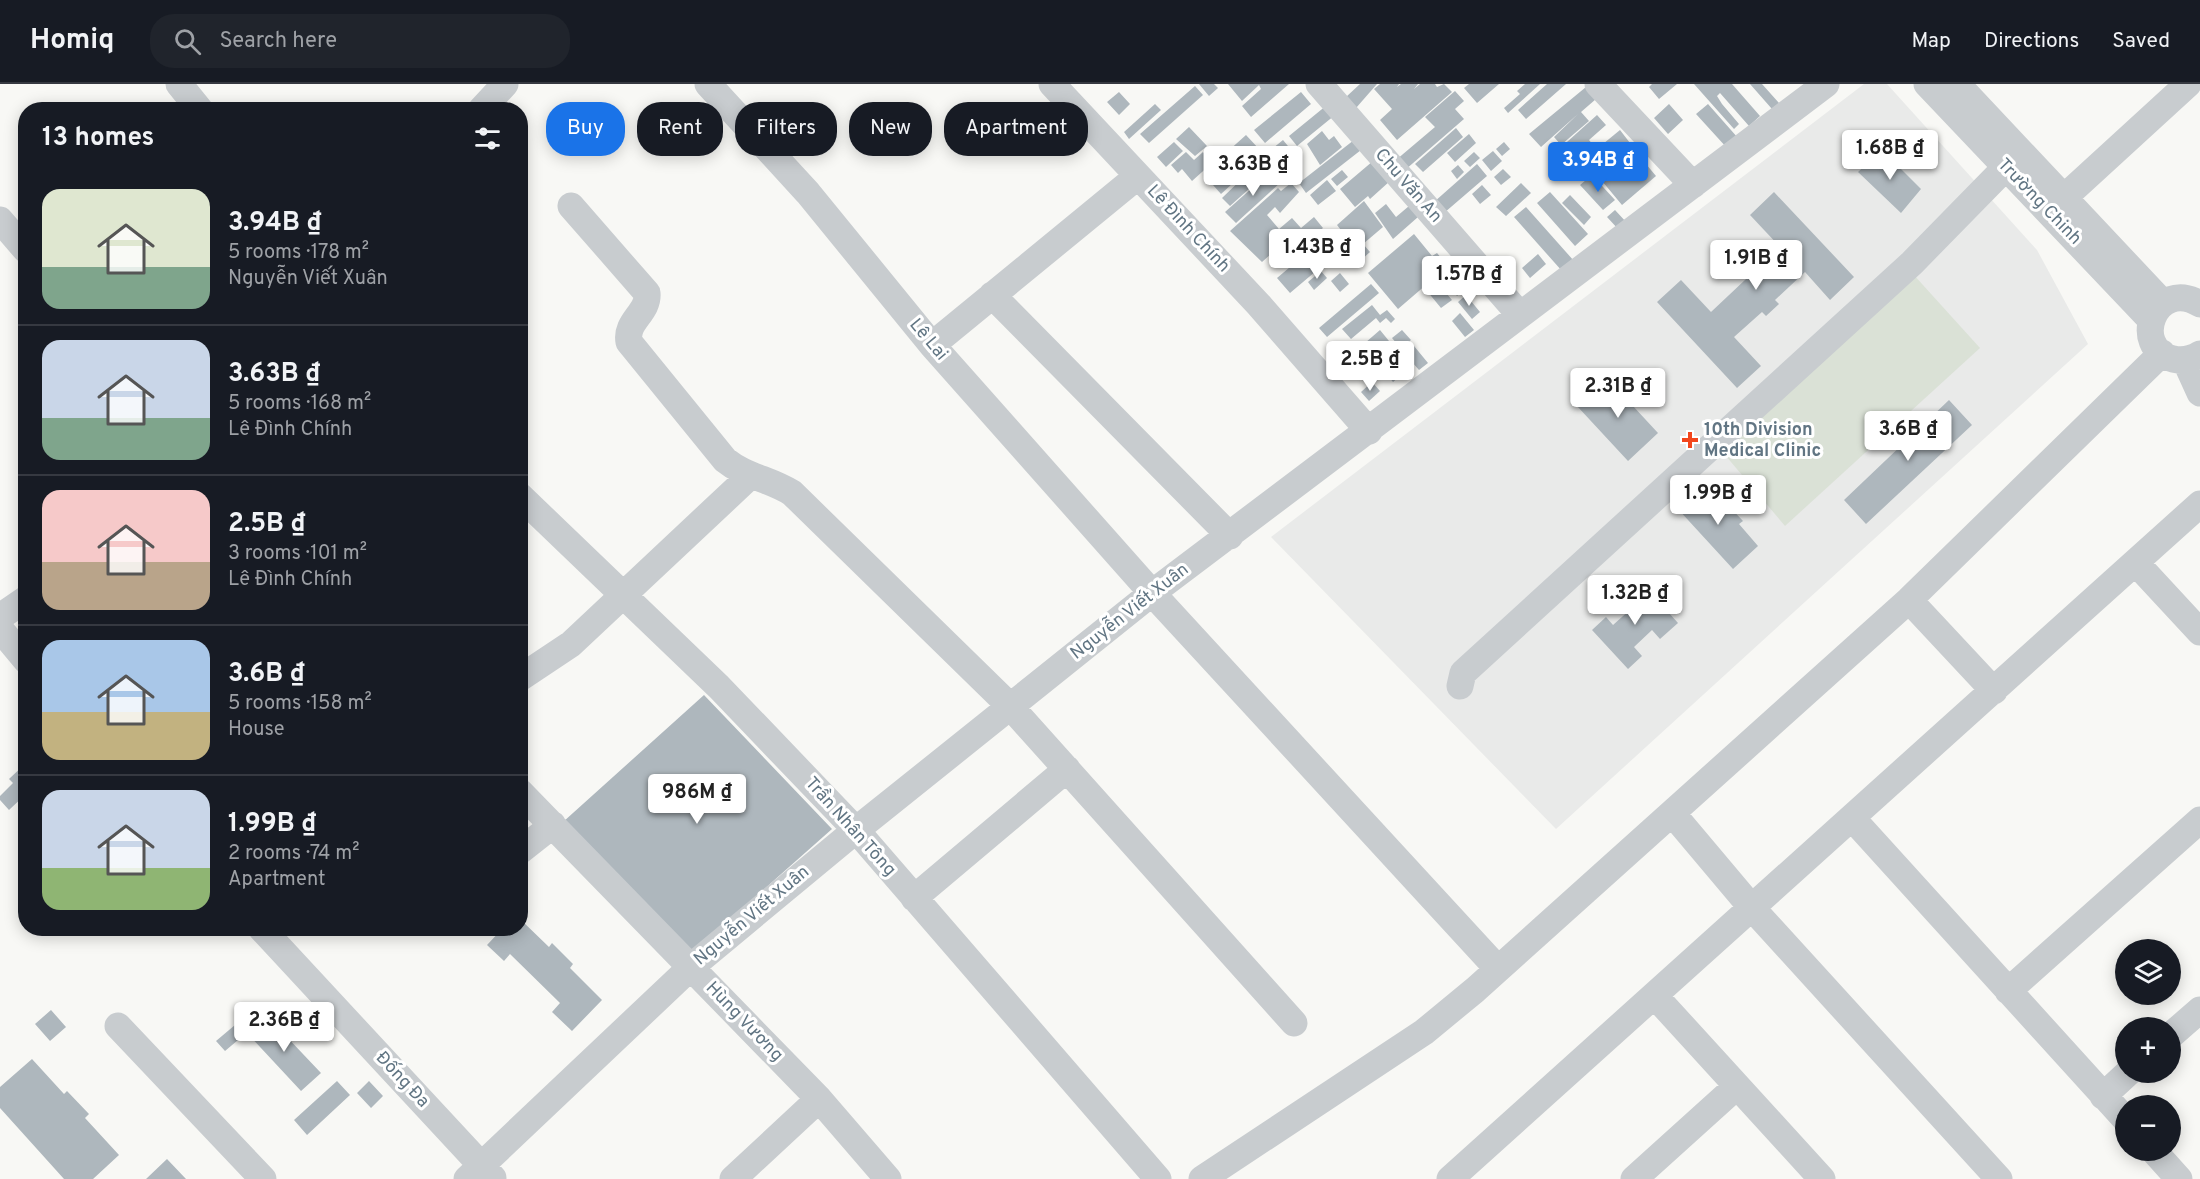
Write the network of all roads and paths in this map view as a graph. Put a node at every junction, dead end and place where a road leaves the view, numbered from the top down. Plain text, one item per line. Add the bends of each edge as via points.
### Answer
1 (180, 84) edge
2 (505, 84) edge
3 (708, 84) edge
4 (1053, 84) edge
5 (1319, 84) edge
6 (1598, 84) edge
7 (1927, 84) edge
8 (1957, 84) edge
9 (2188, 84) edge
10 (1817, 87) edge
11 (194, 102) edge
12 (488, 102) edge
13 (2006, 167) junction
14 (1138, 176) junction
15 (1693, 185) junction
16 (2069, 193) dead end
17 (571, 206) dead end
18 (0, 220) edge
19 (18, 241) edge
20 (992, 295) junction
21 (2200, 304) edge
22 (2157, 311) junction
23 (1520, 315) junction
24 (932, 345) junction
25 (2188, 357) edge
26 (2200, 393) edge
27 (1369, 431) junction
28 (750, 476) junction
29 (528, 504) edge
30 (2200, 504) edge
31 (1230, 536) junction
32 (2136, 563) junction
33 (1152, 593) junction
34 (624, 594) junction
35 (1909, 600) junction
36 (18, 605) edge
37 (0, 617) edge
38 (0, 629) edge
39 (2200, 632) edge
40 (18, 650) edge
41 (528, 673) edge
42 (1460, 686) dead end
43 (1994, 691) junction
44 (1010, 706) junction
45 (1067, 769) junction
46 (528, 800) edge
47 (1672, 813) junction
48 (1852, 818) junction
49 (2200, 820) edge
50 (553, 825) junction
51 (856, 830) junction
52 (528, 845) edge
53 (914, 898) junction
54 (1752, 908) junction
55 (268, 936) edge
56 (691, 967) junction
57 (1498, 969) junction
58 (2008, 991) junction
59 (1655, 996) junction
60 (2200, 1010) edge
61 (1294, 1023) dead end
62 (118, 1026) dead end
63 (2181, 1026) edge
64 (2117, 1083) edge
65 (1737, 1086) junction
66 (2103, 1096) junction
67 (819, 1099) junction
68 (2115, 1109) edge
69 (2163, 1161) edge
70 (480, 1174) edge
71 (263, 1179) edge
72 (733, 1179) edge
73 (888, 1179) edge
74 (1158, 1179) edge
75 (1202, 1179) edge
76 (1450, 1179) edge
77 (1635, 1179) edge
78 (1822, 1179) edge
79 (1999, 1179) edge
80 (2179, 1179) edge

1 - 11 street
2 - 12 street
3 - 24 street, Lê Lai via 808,193
4 - 14 street, Lê Đình Chính
5 - 23 street, Chu Văn An
6 - 15 street
7 - 13 street, Trường Chinh
8 - 22 street, Trường Chinh
9 - 16 street
10 - 15 street, Nguyễn Viết Xuân
13 - 22 street, Trường Chinh
13 - 42 street via 1912,263 1463,673
14 - 20 street
14 - 27 street, Lê Đình Chính via 1259,305
15 - 23 street, Nguyễn Viết Xuân
17 - 28 street via 647,293 643,309 627,333 635,351 725,460
18 - 19 street
20 - 24 street
20 - 31 street
21 - 22 street via 2182,297
22 - 25 street via 2152,340
23 - 27 street, Nguyễn Viết Xuân
24 - 33 street, Lê Lai
25 - 26 street
25 - 35 street
27 - 31 street, Nguyễn Viết Xuân
28 - 34 street
28 - 44 street via 769,480 792,493
29 - 34 street, Trần Nhân Tông
30 - 32 street
31 - 33 street, Nguyễn Viết Xuân
32 - 39 street
32 - 43 street
33 - 44 street, Nguyễn Viết Xuân
33 - 57 street, Lê Lai
34 - 41 street via 571,644
34 - 51 street, Trần Nhân Tông
35 - 43 street
35 - 47 street
36 - 37 street
38 - 40 street
43 - 48 street
44 - 45 street
44 - 51 street, Nguyễn Viết Xuân
45 - 53 street
45 - 61 street
46 - 50 street, Hùng Vương
47 - 54 street
47 - 57 street
48 - 54 street
48 - 58 street
49 - 58 street
50 - 52 street
50 - 56 street, Hùng Vương
51 - 53 street, Trần Nhân Tông
51 - 56 street, Nguyễn Viết Xuân
53 - 74 street, Trần Nhân Tông
54 - 59 street
54 - 79 street
55 - 70 street, Đống Đa
56 - 67 street, Hùng Vương
56 - 70 street, Nguyễn Viết Xuân
57 - 75 street via 1424,1032
58 - 66 street
59 - 65 street
59 - 76 street
60 - 63 street
62 - 71 street
64 - 66 street
65 - 77 street
65 - 78 street
66 - 68 street
67 - 72 street
67 - 73 street, Hùng Vương
69 - 80 street

